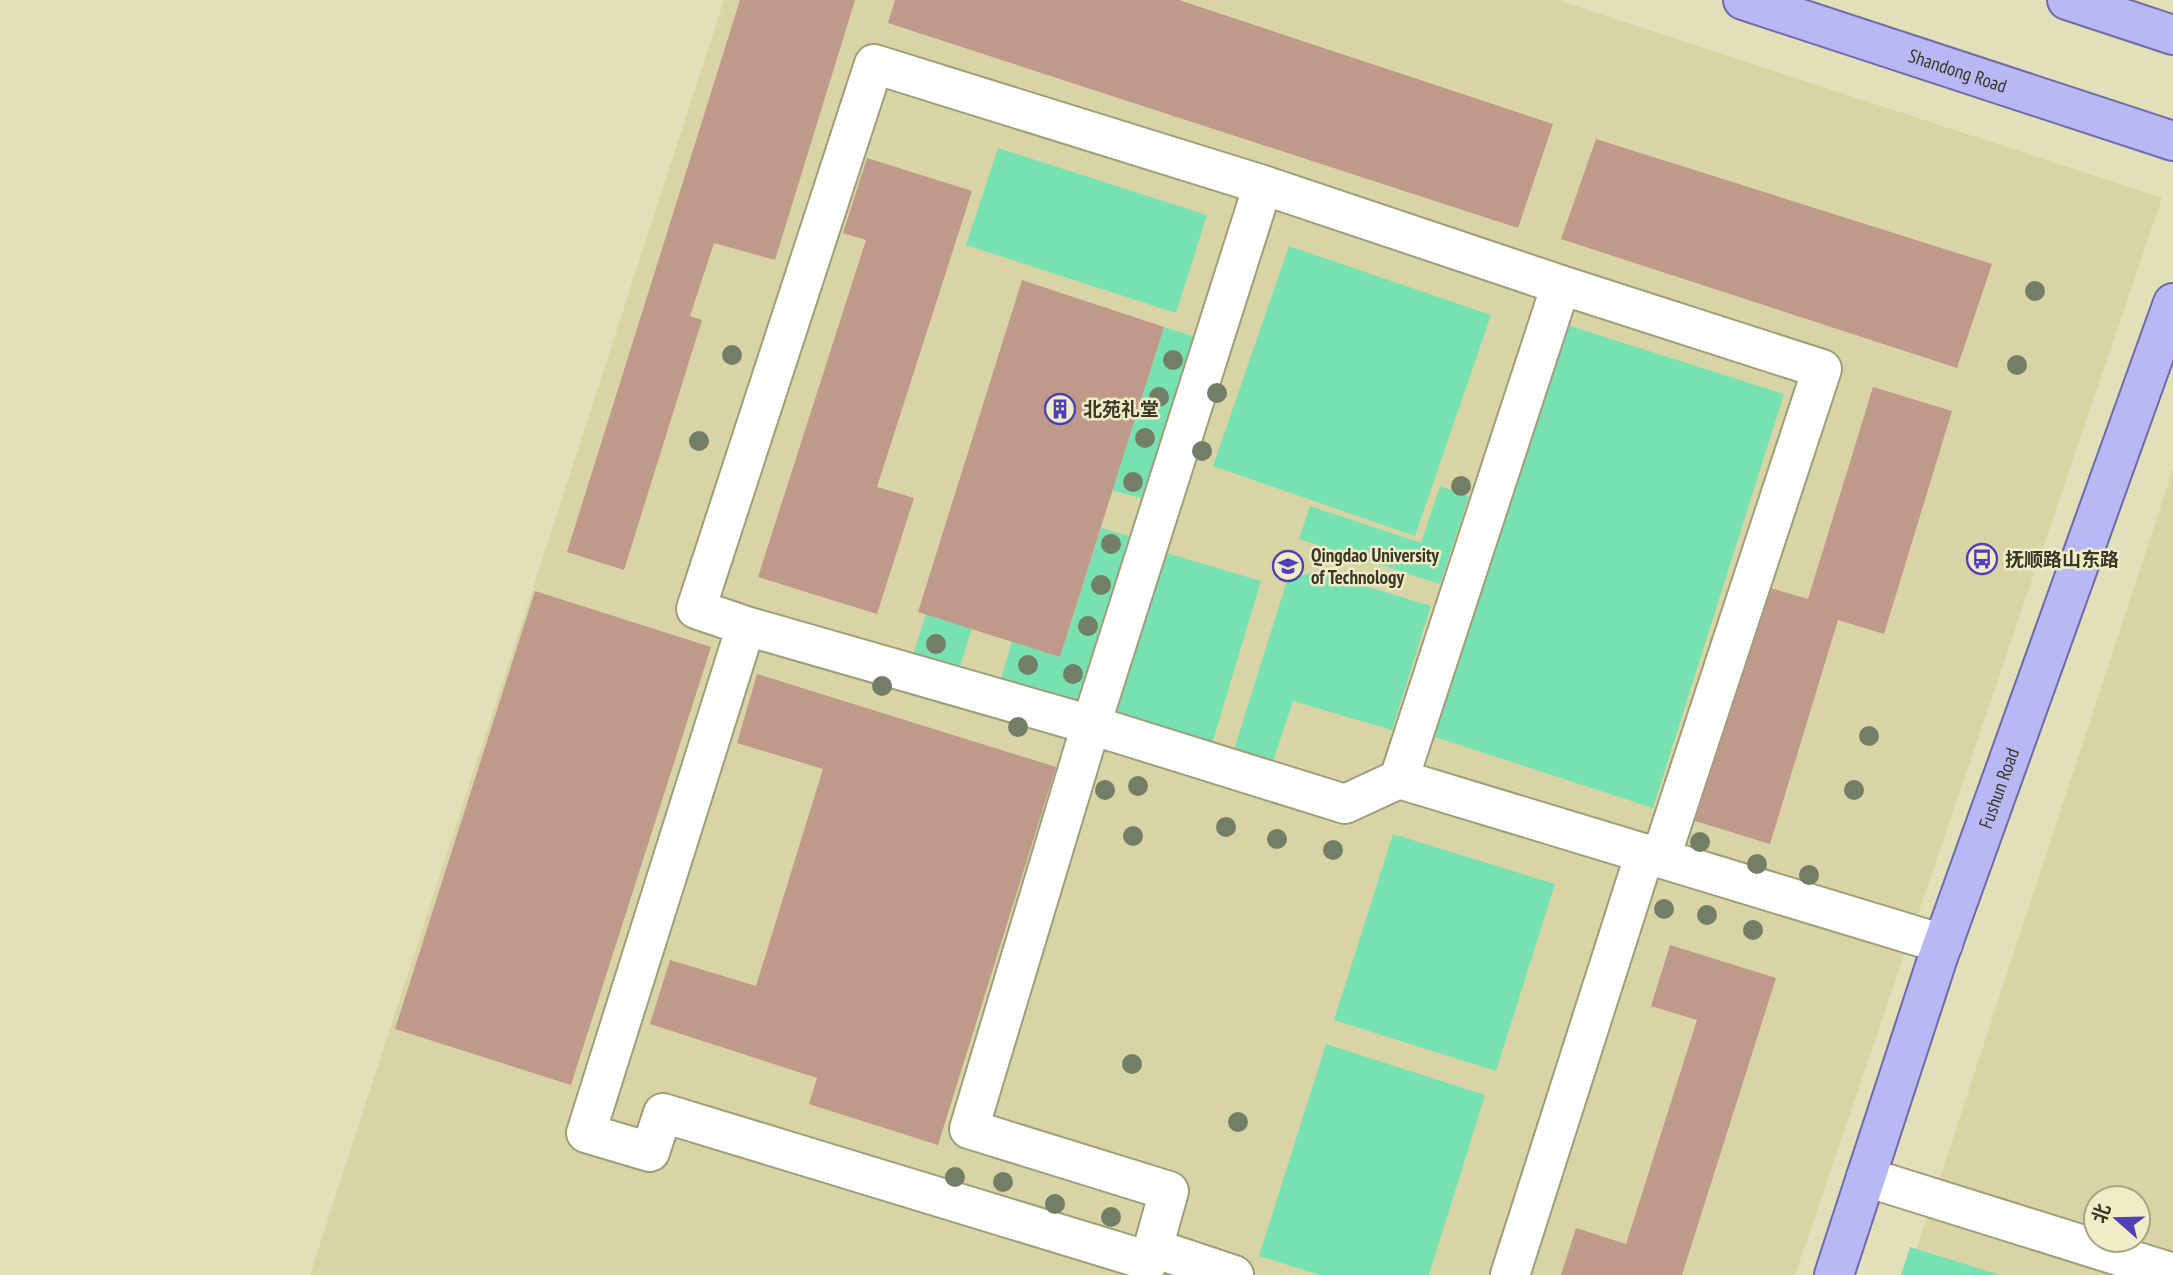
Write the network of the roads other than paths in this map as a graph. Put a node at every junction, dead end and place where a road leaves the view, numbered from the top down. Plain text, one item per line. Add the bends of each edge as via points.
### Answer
1 (1743, 0) edge
2 (2067, 0) edge
3 (2173, 36) edge
4 (2173, 141) edge
5 (1263, 185) junction
6 (1561, 285) junction
7 (2173, 303) edge
8 (746, 626) junction
9 (1091, 725) junction
10 (1399, 779) junction
11 (1653, 855) junction
12 (1926, 939) junction
13 (1866, 1177) junction
14 (1149, 1261) edge
15 (2173, 1273) edge
16 (1234, 1275) edge
17 (1510, 1275) edge
18 (1834, 1275) edge

1 - 4 main road, Shandong Road
2 - 3 main road
5 - 6 street
5 - 8 street via 874,64 696,609
5 - 9 street
6 - 10 street
6 - 11 street via 1822,369
7 - 12 main road, Fushun Road
8 - 9 street
8 - 14 street via 586,1133 650,1153 663,1113
9 - 10 street via 1345,804
9 - 14 street via 969,1129 1169,1191
10 - 11 street
11 - 12 street
11 - 17 street
12 - 13 main road, Fushun Road
13 - 15 street
13 - 18 main road, Fushun Road
14 - 16 street

